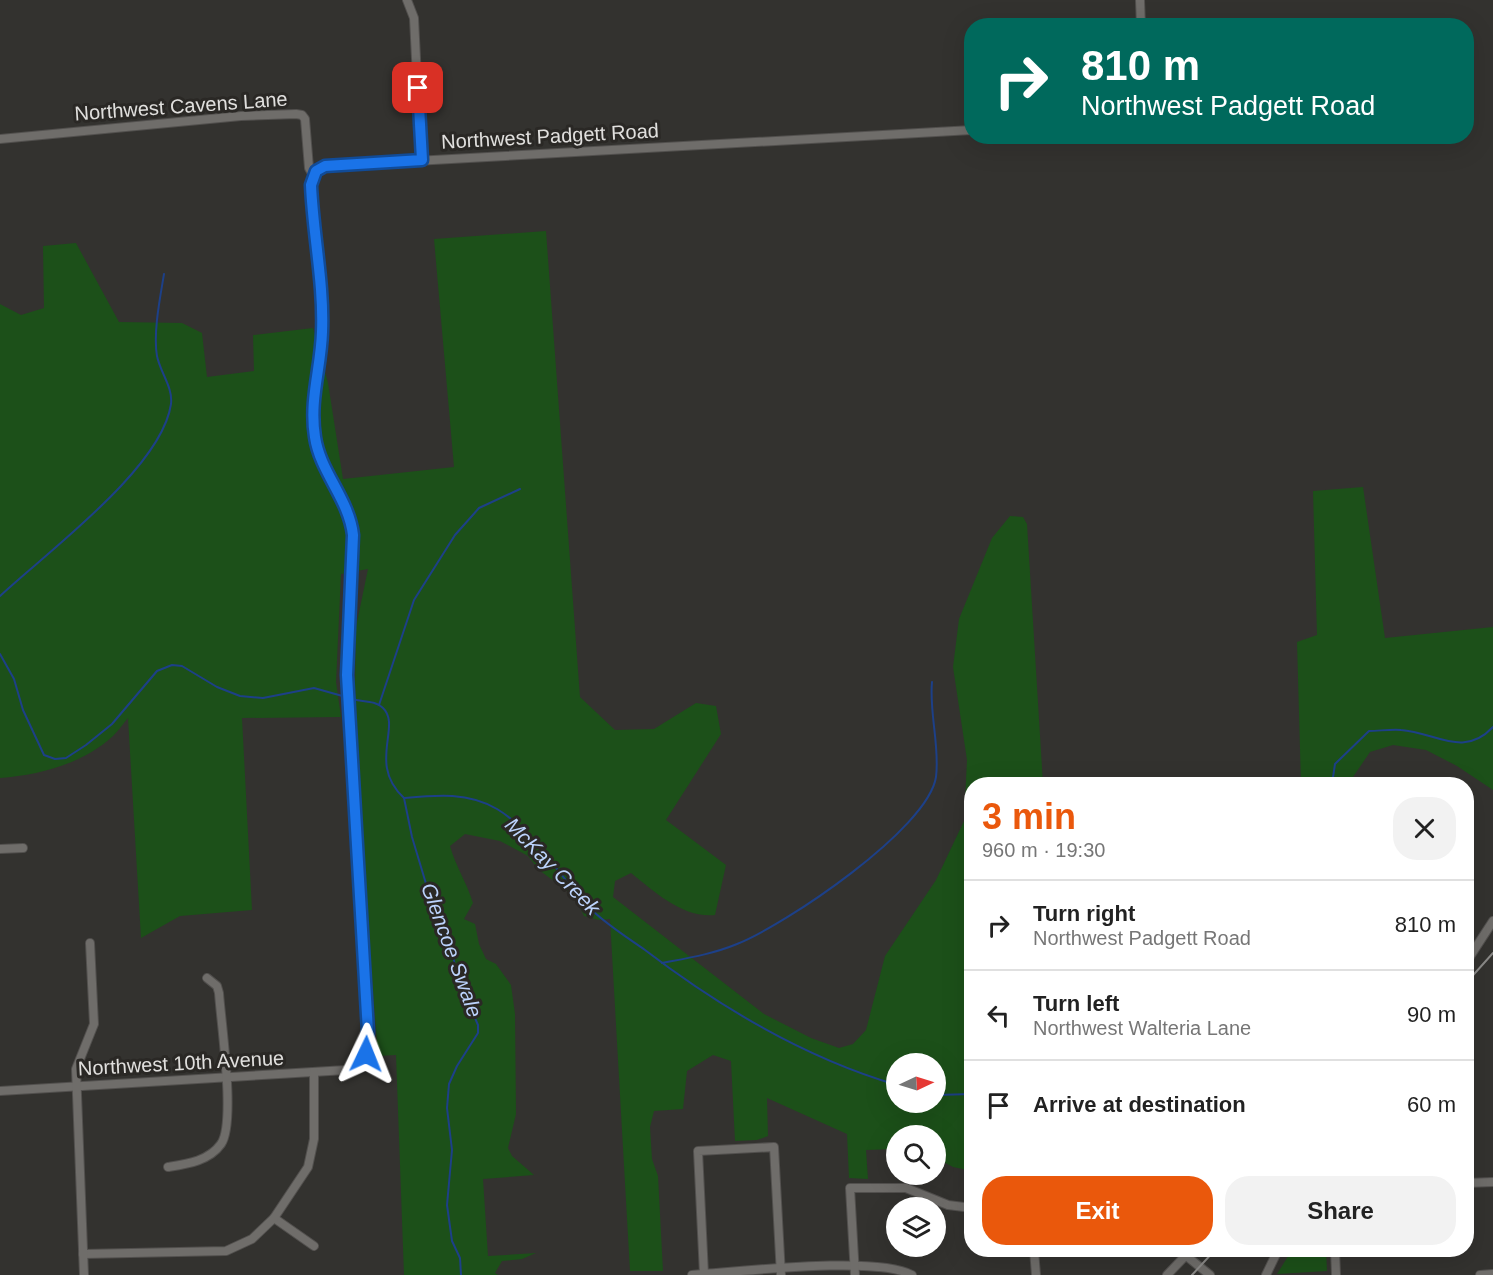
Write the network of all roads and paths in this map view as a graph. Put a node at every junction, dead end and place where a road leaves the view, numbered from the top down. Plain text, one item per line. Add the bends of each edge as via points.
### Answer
1 (407, 0) edge
2 (1140, 0) edge
3 (1141, 18) edge
4 (964, 130) edge
5 (0, 139) edge
6 (422, 160) junction
7 (313, 175) junction
8 (23, 848) dead end
9 (0, 849) edge
10 (1493, 921) edge
11 (90, 943) dead end
12 (1474, 950) edge
13 (207, 978) dead end
14 (314, 1072) junction
15 (226, 1077) junction
16 (77, 1085) junction
17 (0, 1090) edge
18 (168, 1167) dead end
19 (1493, 1182) edge
20 (1474, 1183) edge
21 (964, 1207) edge
22 (274, 1218) junction
23 (314, 1246) dead end
24 (83, 1254) junction
25 (1035, 1257) edge
26 (1181, 1257) edge
27 (1190, 1257) edge
28 (1275, 1257) edge
29 (1335, 1257) edge
30 (855, 1270) edge
31 (1200, 1271) edge
32 (780, 1273) edge
33 (1267, 1273) edge
34 (704, 1274) edge
35 (1493, 1274) edge
36 (84, 1275) edge
37 (692, 1275) edge
38 (912, 1275) edge
39 (1036, 1275) edge
40 (1167, 1275) edge
41 (1210, 1275) edge
42 (1336, 1275) edge
43 (1480, 1275) edge

1 - 6 street via 414,18
2 - 3 street
4 - 6 street, Northwest Padgett Road
5 - 7 street, Northwest Cavens Lane via 296,114 305,119
6 - 7 street, Northwest Padgett Road via 325,166
7 - 14 street, Northwest 10th Avenue via 311,195 322,328 313,423 318,452 352,526 347,675 368,1032 368,1049 362,1062 351,1070
8 - 9 street
10 - 12 street
11 - 16 street via 94,1024 78,1062
13 - 15 street via 218,989
14 - 15 street, Northwest 10th Avenue
14 - 22 street via 314,1139 308,1167
15 - 16 street, Northwest 10th Avenue
15 - 18 street via 228,1120 222,1143 200,1160
16 - 17 street, Northwest 10th Avenue
16 - 24 street
19 - 20 street
21 - 30 street via 948,1205 906,1188 850,1188
22 - 23 street
22 - 24 street via 252,1239 226,1251
24 - 36 street
25 - 39 street
26 - 40 street
27 - 31 street
28 - 33 street
29 - 42 street
30 - 32 street
30 - 38 street via 888,1267
31 - 41 street
32 - 34 street
32 - 34 street via 774,1147 698,1150
34 - 37 street
35 - 43 street

